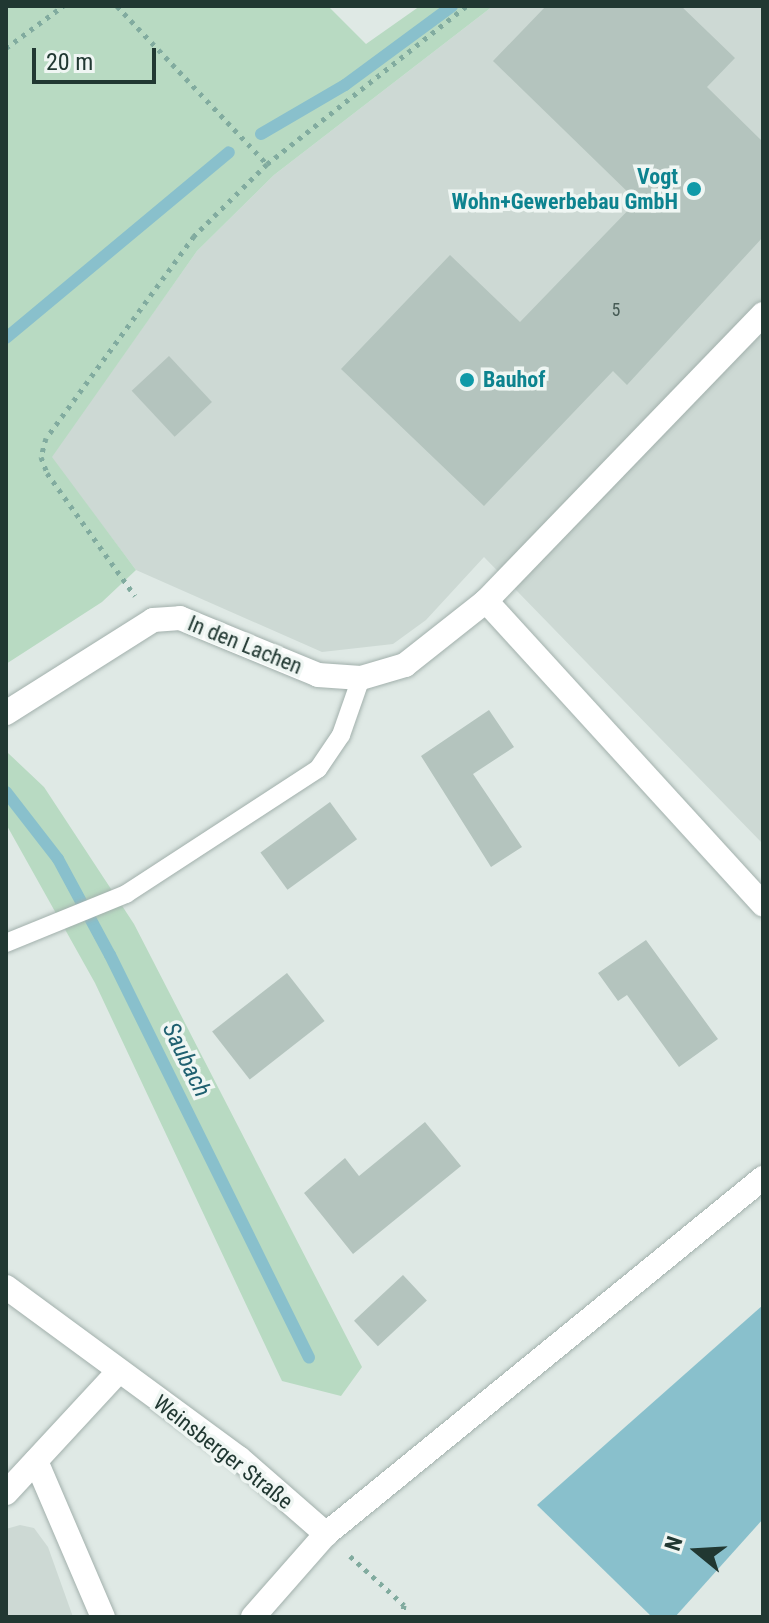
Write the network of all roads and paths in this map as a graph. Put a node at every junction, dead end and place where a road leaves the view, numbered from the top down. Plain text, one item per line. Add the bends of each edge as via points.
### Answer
1 (63, 6) edge
2 (117, 6) edge
3 (466, 6) edge
4 (6, 48) edge
5 (267, 164) junction
6 (763, 314) edge
7 (486, 601) junction
8 (153, 620) junction
9 (361, 678) junction
10 (6, 713) edge
11 (763, 904) edge
12 (6, 943) edge
13 (763, 1178) edge
14 (6, 1287) edge
15 (118, 1372) junction
16 (36, 1461) junction
17 (6, 1493) edge
18 (326, 1534) junction
19 (103, 1617) edge
20 (253, 1617) edge
21 (402, 1617) edge

1 - 4 path
2 - 5 path
3 - 5 path
5 - 8 path via 194,236 46,438 41,457
6 - 7 street, In den Lachen
7 - 9 street, In den Lachen via 405,665
7 - 11 street
8 - 9 street, In den Lachen via 180,618 318,675
8 - 10 street
9 - 12 lane via 341,735 318,769 126,894 61,925
13 - 18 street
14 - 15 street, Weinsberger Straße
15 - 16 street
15 - 18 street, Weinsberger Straße via 239,1458
16 - 17 street
16 - 19 street
18 - 20 street
18 - 21 path via 404,1605

